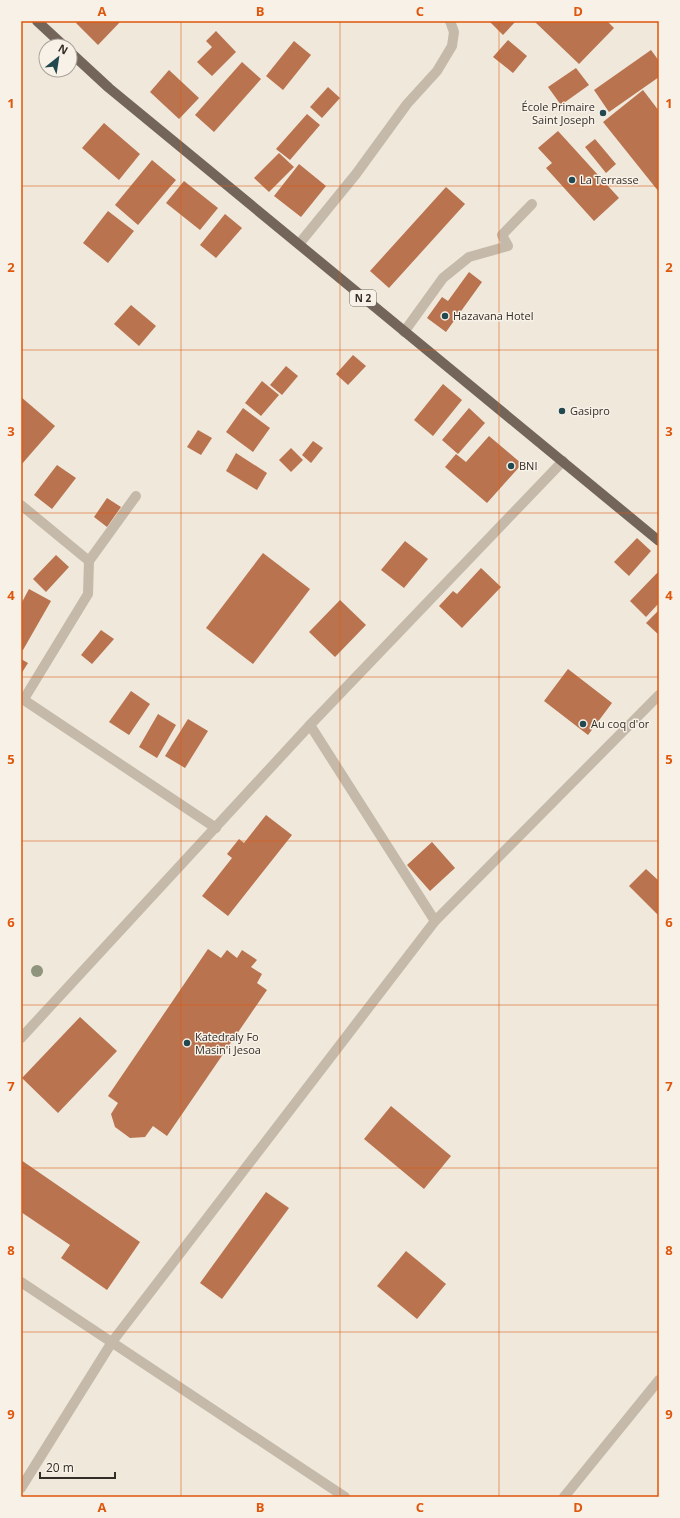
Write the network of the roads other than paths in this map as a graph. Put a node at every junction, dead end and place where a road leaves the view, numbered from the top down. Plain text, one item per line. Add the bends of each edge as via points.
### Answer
1 (37, 21) edge
2 (450, 21) edge
3 (55, 38) edge
4 (78, 59) edge
5 (532, 204) dead end
6 (299, 244) junction
7 (404, 332) junction
8 (563, 461) junction
9 (136, 496) dead end
10 (21, 506) edge
11 (659, 541) edge
12 (89, 561) junction
13 (659, 695) edge
14 (23, 699) edge
15 (310, 725) junction
16 (216, 828) junction
17 (435, 920) junction
18 (21, 1038) edge
19 (22, 1285) edge
20 (112, 1342) junction
21 (659, 1380) edge
22 (22, 1488) edge
23 (344, 1497) edge
24 (564, 1497) edge

1 - 3 main road
2 - 6 street via 454,32 452,46 437,71 407,104 356,174
4 - 6 main road, N 2 via 109,88
5 - 7 street via 502,235 508,246 469,257 443,278
6 - 7 main road, N 2
7 - 8 main road, N 2
8 - 11 main road, N 2
8 - 15 street
9 - 12 street
10 - 12 street
12 - 14 street via 88,594
13 - 17 street
14 - 16 street
15 - 16 street
15 - 17 street
16 - 18 street
17 - 20 street
19 - 20 street
20 - 22 street
20 - 23 street
21 - 24 street

